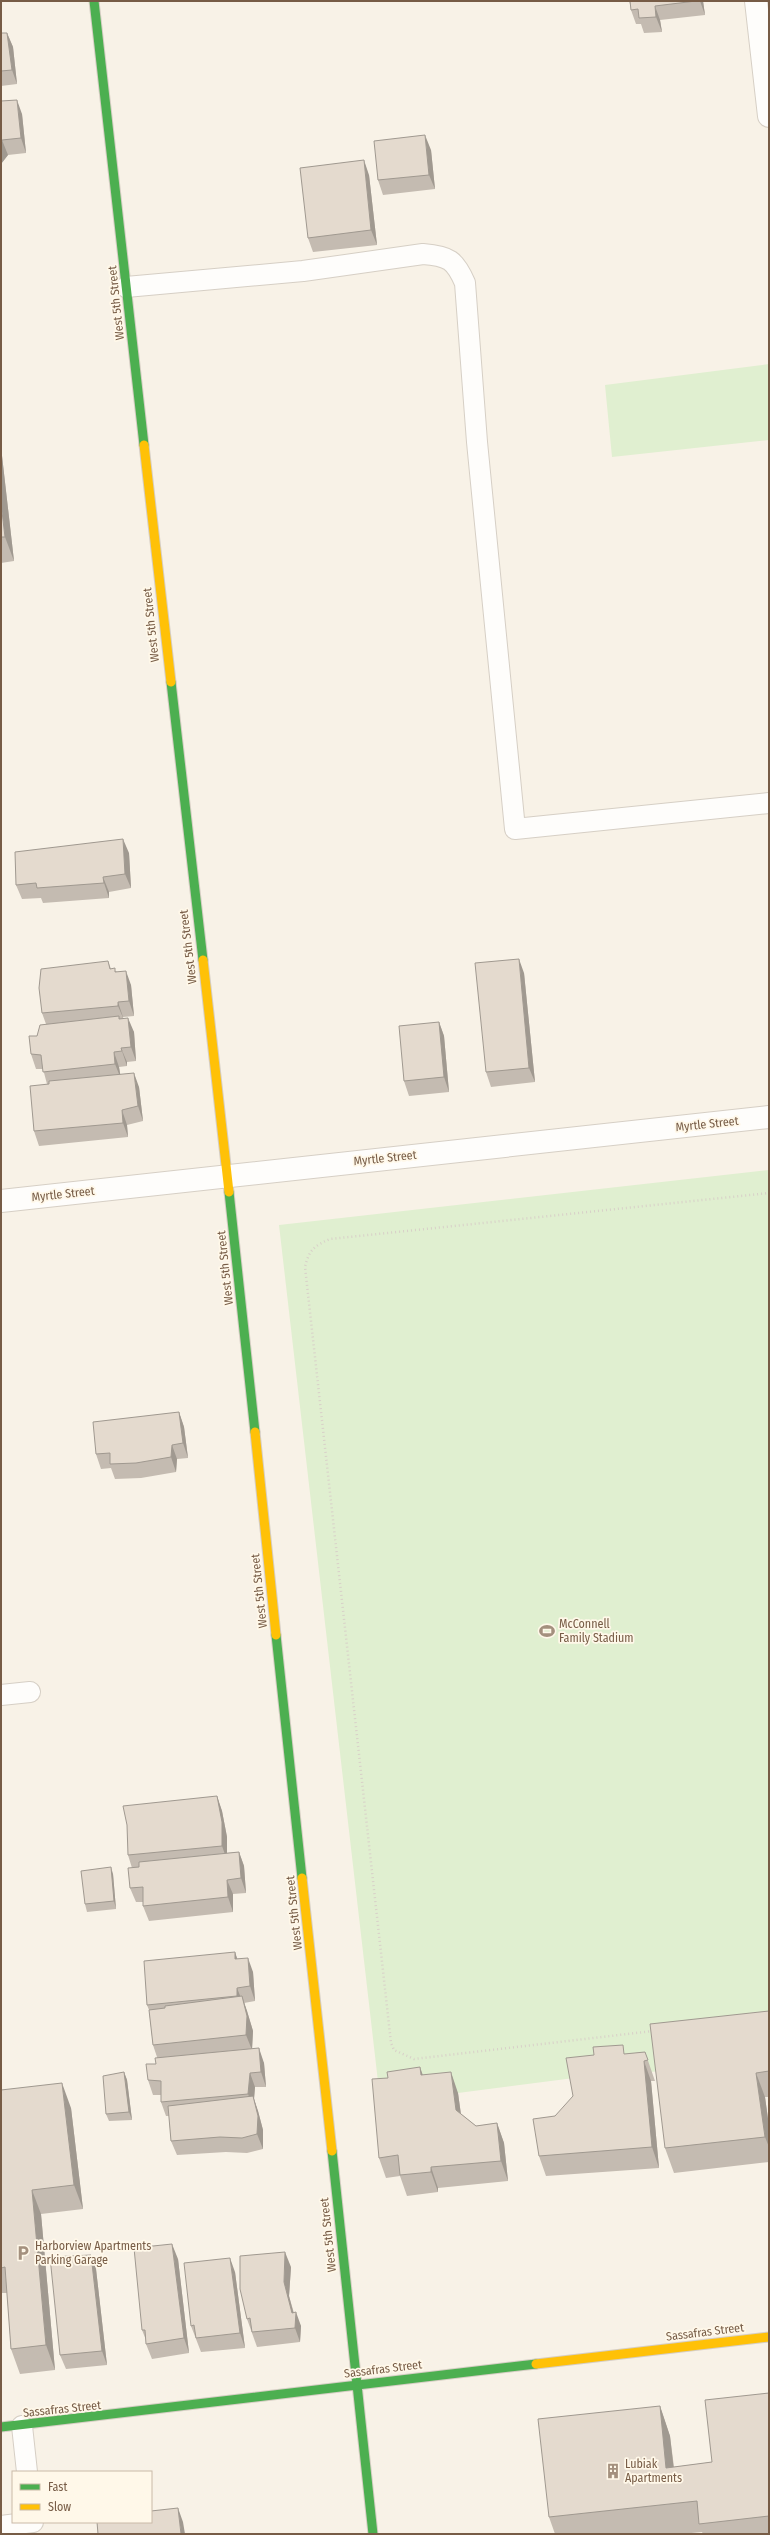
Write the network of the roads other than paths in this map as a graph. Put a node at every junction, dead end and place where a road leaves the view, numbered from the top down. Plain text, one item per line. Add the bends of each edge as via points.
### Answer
1 (94, 1) edge
2 (756, 1) edge
3 (769, 116) edge
4 (126, 287) junction
5 (769, 803) edge
6 (769, 1117) edge
7 (227, 1176) junction
8 (1, 1201) edge
9 (30, 1692) dead end
10 (1, 1695) edge
11 (769, 2337) edge
12 (356, 2384) junction
13 (22, 2426) junction
14 (1, 2428) edge
15 (27, 2471) edge
16 (25, 2523) edge
17 (1, 2526) edge
18 (373, 2534) edge

1 - 4 street, West 5th Street
2 - 3 street
4 - 5 lane via 303,271 423,254 439,255 457,265 465,283 477,442 515,829
4 - 7 street, West 5th Street
6 - 7 street, Myrtle Street
7 - 8 street, Myrtle Street
7 - 12 street, West 5th Street
9 - 10 lane
11 - 12 street, Sassafras Street
12 - 13 street, Sassafras Street
12 - 18 street, West 5th Street
13 - 14 street, Sassafras Street
13 - 15 lane
16 - 17 lane

